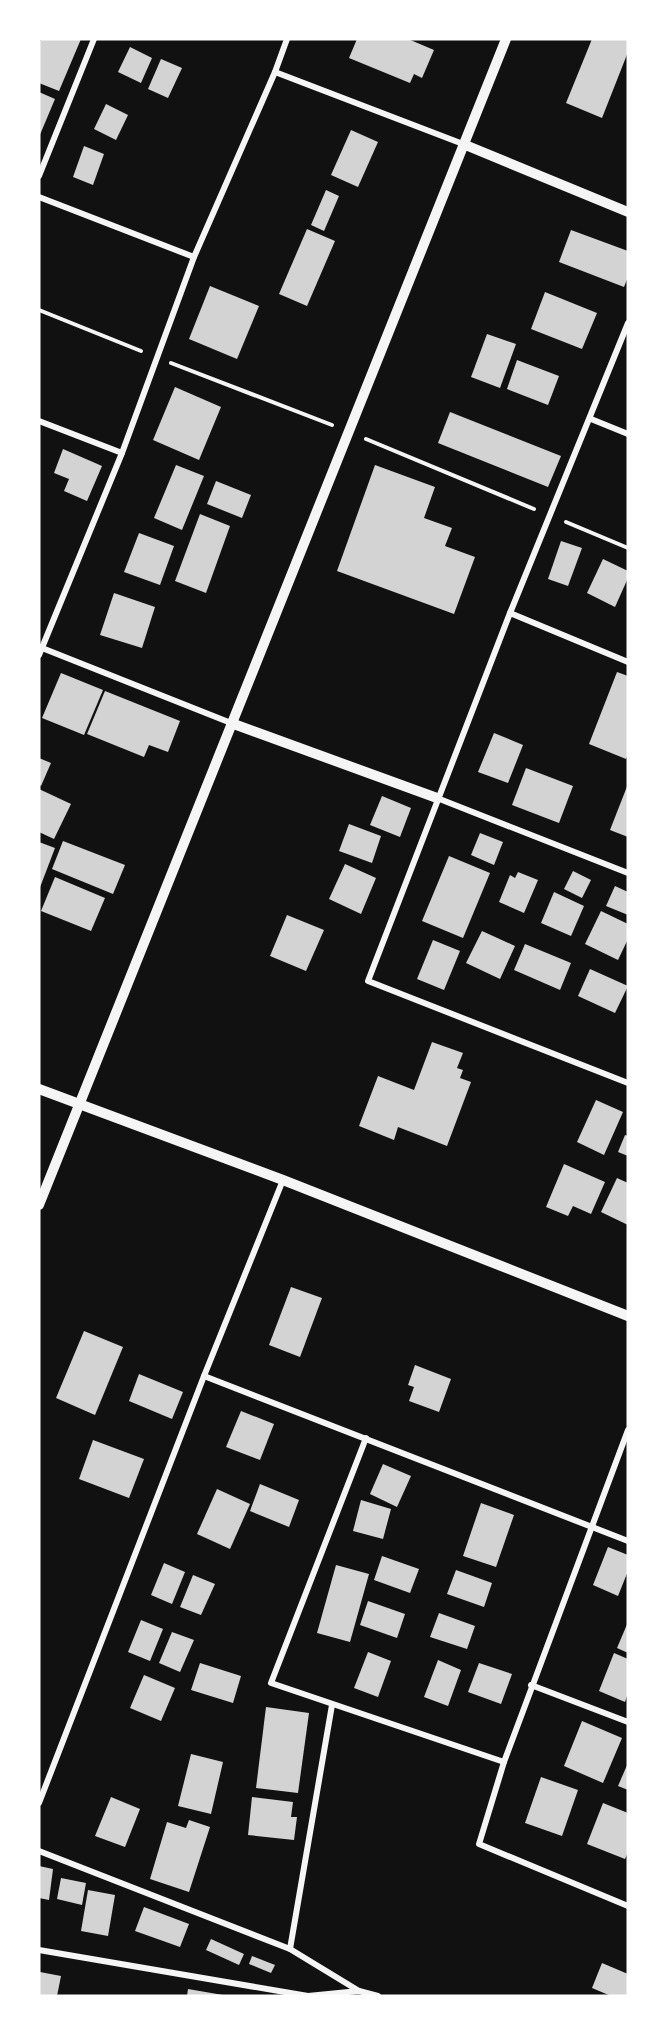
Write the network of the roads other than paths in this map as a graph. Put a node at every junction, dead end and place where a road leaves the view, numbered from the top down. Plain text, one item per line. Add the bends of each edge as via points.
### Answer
1 (94, 39) edge
2 (287, 39) edge
3 (506, 39) edge
4 (275, 72) junction
5 (464, 144) junction
6 (39, 176) edge
7 (39, 197) edge
8 (628, 212) edge
9 (194, 257) junction
10 (628, 323) edge
11 (591, 419) junction
12 (39, 421) edge
13 (628, 434) edge
14 (122, 453) junction
15 (510, 613) junction
16 (42, 648) junction
17 (39, 655) edge
18 (628, 662) edge
19 (231, 723) junction
20 (437, 798) junction
21 (628, 873) edge
22 (628, 1083) edge
23 (39, 1089) edge
24 (79, 1105) junction
25 (283, 1180) junction
26 (39, 1205) edge
27 (628, 1316) edge
28 (204, 1377) junction
29 (628, 1430) edge
30 (366, 1438) junction
31 (592, 1527) junction
32 (628, 1541) edge
33 (531, 1685) junction
34 (332, 1705) junction
35 (628, 1722) edge
36 (504, 1762) junction
37 (39, 1803) edge
38 (39, 1851) edge
39 (628, 1906) edge
40 (290, 1948) junction
41 (39, 1950) edge
42 (359, 1991) junction
43 (378, 1996) edge

1 - 6 street
2 - 4 street
3 - 5 street
4 - 5 street
4 - 9 street
5 - 8 street
5 - 19 street
7 - 9 street
9 - 14 street
10 - 11 street
11 - 13 street
11 - 15 street
12 - 14 street
14 - 16 street
15 - 18 street
15 - 20 street
16 - 17 street
16 - 19 street
19 - 20 street
19 - 24 street
20 - 21 street
20 - 22 street via 368,981
23 - 24 street
24 - 25 street
24 - 26 street
25 - 27 street
25 - 28 street
28 - 30 street
28 - 37 street
29 - 31 street
30 - 31 street
30 - 34 street via 271,1683
31 - 32 street
31 - 33 street
33 - 35 street
33 - 36 street
34 - 36 street
34 - 40 street
36 - 39 street via 479,1844
38 - 40 street
40 - 42 street
41 - 42 street via 308,1996
42 - 43 street

